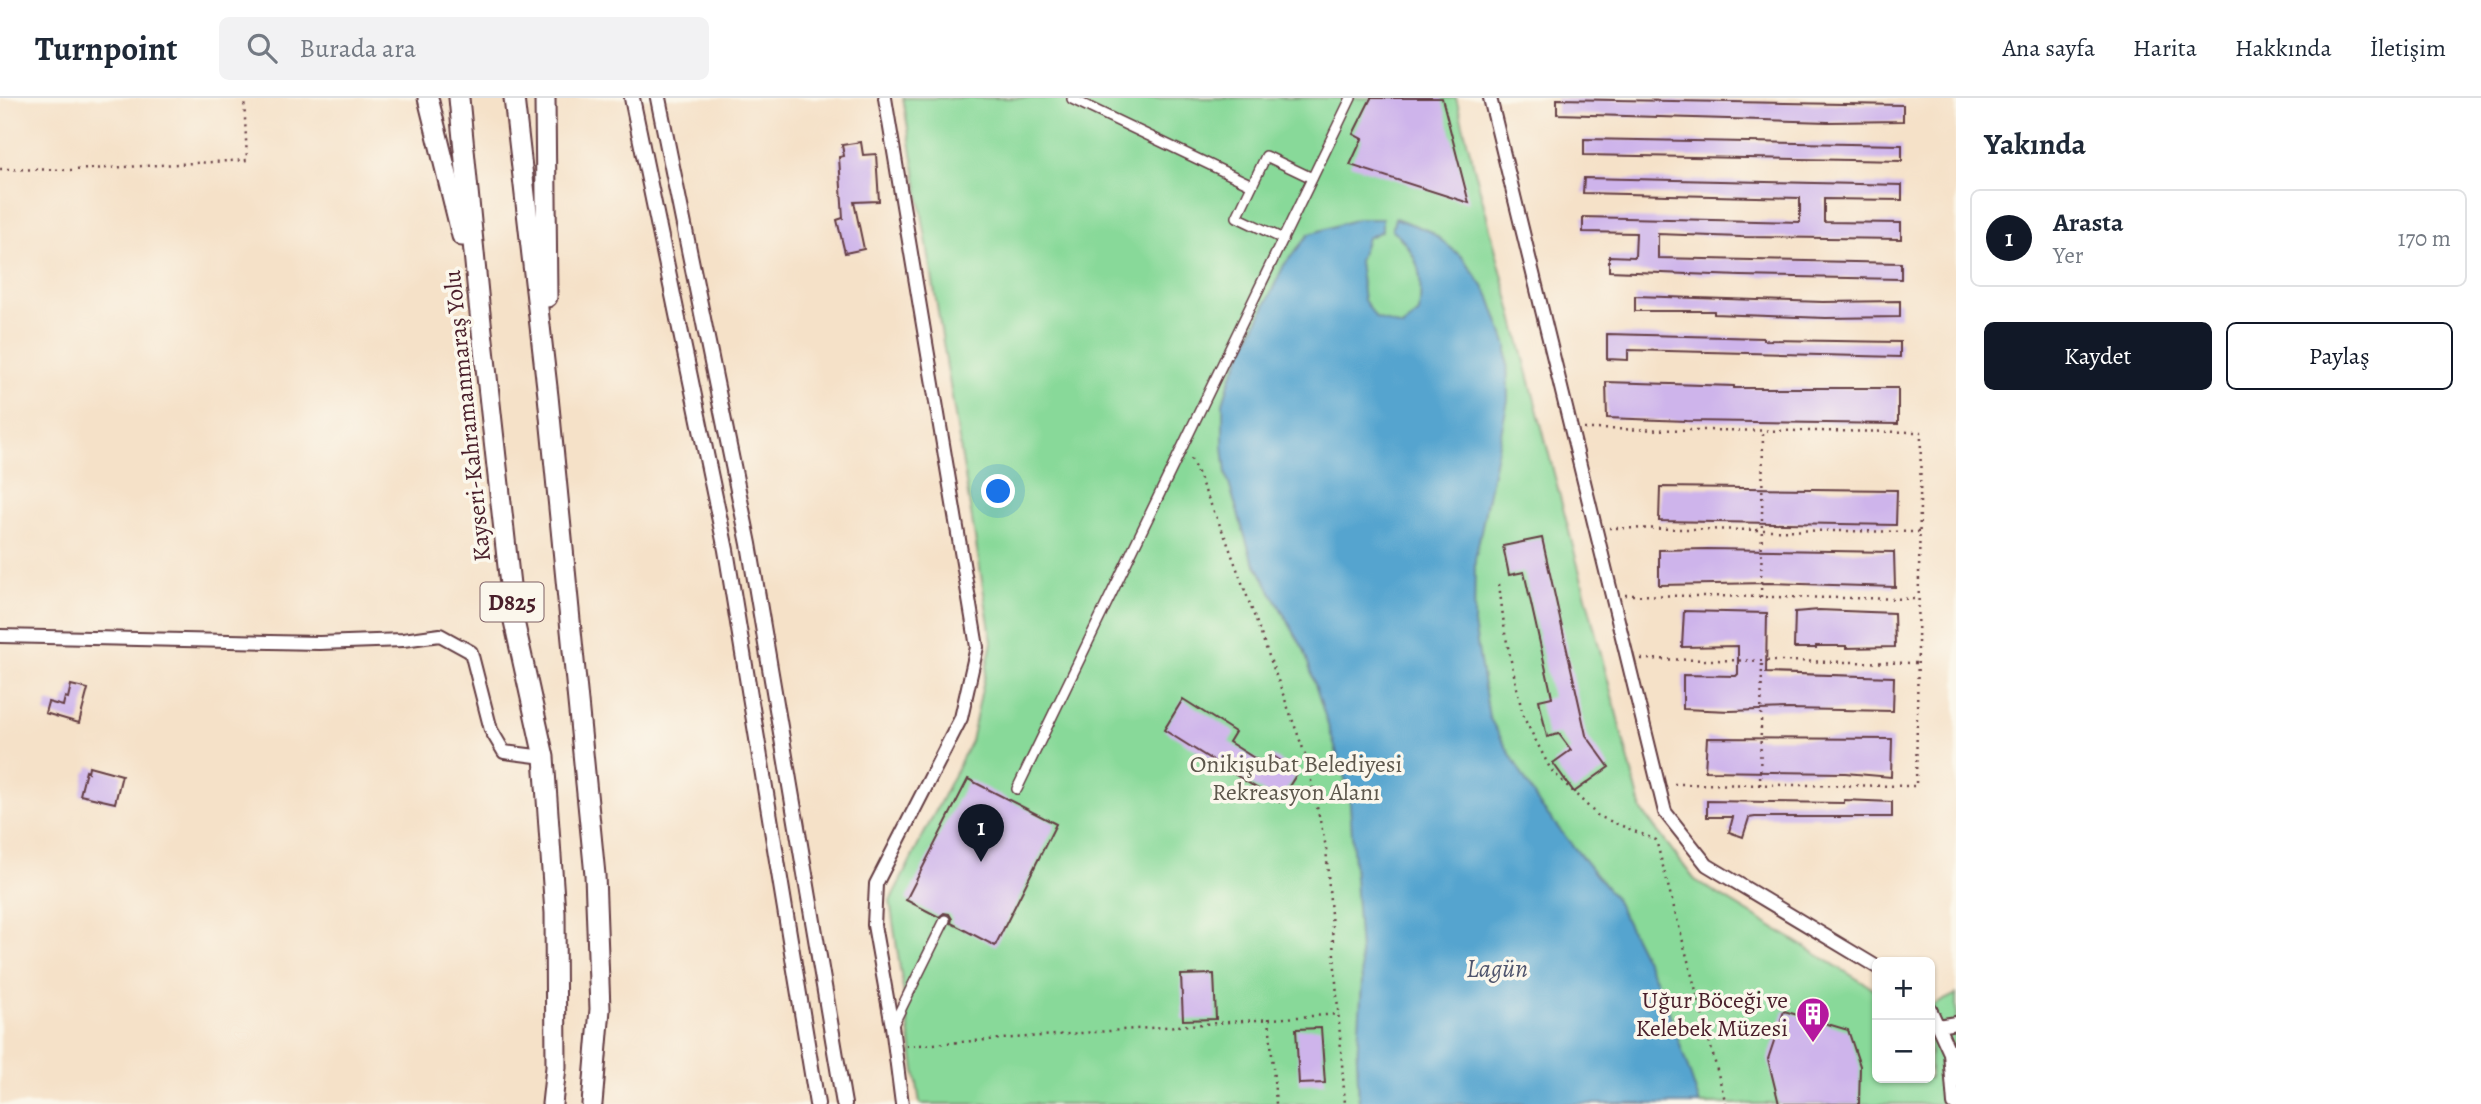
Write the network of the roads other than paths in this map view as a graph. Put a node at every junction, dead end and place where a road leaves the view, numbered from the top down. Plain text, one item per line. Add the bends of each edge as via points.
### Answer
1 (428, 98) edge
2 (459, 98) edge
3 (513, 98) edge
4 (545, 98) edge
5 (632, 98) edge
6 (658, 98) edge
7 (885, 98) edge
8 (1351, 98) edge
9 (1490, 98) edge
10 (1072, 99) edge
11 (1312, 178) junction
12 (1252, 185) junction
13 (1283, 239) junction
14 (479, 304) junction
15 (548, 396) junction
16 (0, 636) edge
17 (544, 757) junction
18 (1017, 789) dead end
19 (945, 920) dead end
20 (1872, 964) edge
21 (1935, 1020) edge
22 (1956, 1023) edge
23 (1938, 1026) junction
24 (892, 1027) junction
25 (552, 1104) edge
26 (592, 1104) edge
27 (817, 1104) edge
28 (844, 1104) edge
29 (902, 1104) edge
30 (1954, 1104) edge

1 - 14 highway
2 - 14 highway, Kayseri-Kahramanmaraş Yolu / D825
3 - 15 highway, D825
4 - 15 highway
5 - 27 street via 726,551
6 - 28 street via 750,544
7 - 24 street via 977,647 961,718 876,884 874,925
8 - 11 street
9 - 20 street via 1665,812 1707,865
10 - 12 street
11 - 12 street via 1266,156
11 - 13 street
12 - 13 street via 1237,217
13 - 18 street
14 - 17 highway, Kayseri-Kahramanmaraş Yolu / D825 via 514,621
15 - 26 highway, D825 via 595,875 600,1009
16 - 17 street via 319,643 440,635 471,652 491,730 504,752
17 - 25 highway, Kayseri-Kahramanmaraş Yolu / D825 via 555,913
19 - 24 street
21 - 23 street
22 - 23 street
23 - 30 street via 1950,1053
24 - 29 street

